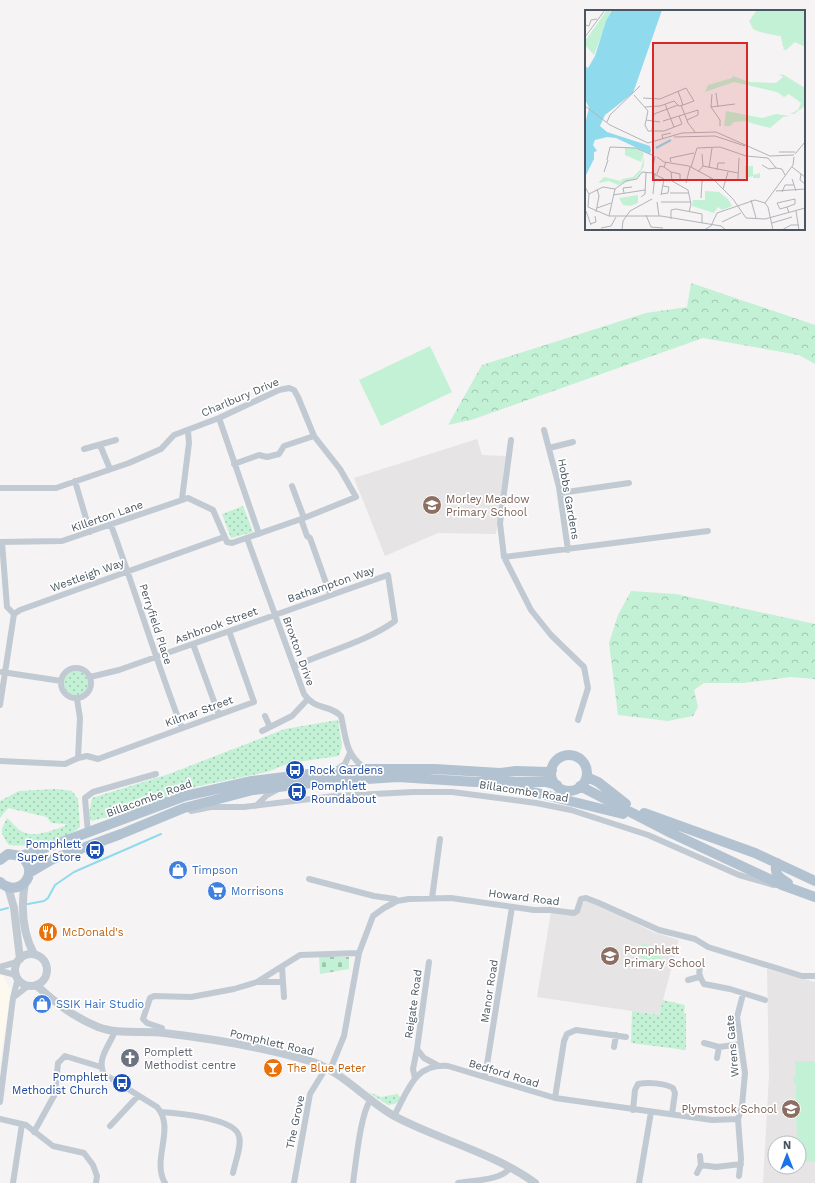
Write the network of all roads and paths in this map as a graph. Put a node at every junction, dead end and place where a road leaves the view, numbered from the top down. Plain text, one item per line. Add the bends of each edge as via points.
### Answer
1 (219, 418) junction
2 (188, 430) junction
3 (544, 430) dead end
4 (314, 436) junction
5 (116, 440) dead end
6 (512, 440) dead end
7 (573, 442) dead end
8 (100, 445) junction
9 (550, 448) junction
10 (84, 449) dead end
11 (234, 464) junction
12 (110, 469) junction
13 (75, 482) junction
14 (629, 483) dead end
15 (292, 486) dead end
16 (0, 488) edge
17 (560, 493) junction
18 (182, 499) junction
19 (303, 519) junction
20 (111, 525) junction
21 (708, 531) dead end
22 (90, 532) junction
23 (258, 534) junction
24 (224, 537) junction
25 (247, 538) junction
26 (1, 542) edge
27 (565, 550) junction
28 (504, 557) junction
29 (128, 571) junction
30 (330, 594) junction
31 (278, 613) junction
32 (14, 614) junction
33 (229, 630) junction
34 (193, 644) junction
35 (156, 657) junction
36 (296, 666) junction
37 (2, 672) edge
38 (90, 677) junction
39 (61, 682) junction
40 (77, 699) junction
41 (308, 699) junction
42 (0, 705) edge
43 (219, 715) junction
44 (265, 716) dead end
45 (578, 720) dead end
46 (270, 727) junction
47 (182, 728) junction
48 (262, 731) dead end
49 (350, 753) junction
50 (78, 758) junction
51 (0, 761) edge
52 (366, 769) junction
53 (552, 770) junction
54 (334, 771) junction
55 (156, 774) dead end
56 (587, 777) junction
57 (475, 782) junction
58 (286, 785) junction
59 (556, 785) junction
60 (580, 786) junction
61 (256, 806) junction
62 (168, 816) junction
63 (664, 828) junction
64 (88, 833) junction
65 (440, 839) dead end
66 (734, 846) junction
67 (21, 856) junction
68 (0, 860) edge
69 (777, 863) junction
70 (27, 877) junction
71 (309, 878) dead end
72 (762, 879) junction
73 (815, 881) edge
74 (4, 885) edge
75 (812, 896) edge
76 (432, 898) junction
77 (397, 901) junction
78 (512, 907) junction
79 (359, 953) junction
80 (34, 954) junction
81 (18, 961) junction
82 (429, 962) dead end
83 (701, 963) dead end
84 (282, 967) junction
85 (0, 968) edge
86 (0, 971) edge
87 (815, 976) edge
88 (17, 977) junction
89 (699, 977) junction
90 (45, 978) junction
91 (688, 980) dead end
92 (257, 982) junction
93 (283, 982) junction
94 (32, 985) junction
95 (742, 994) junction
96 (284, 997) dead end
97 (13, 998) junction
98 (53, 1000) junction
99 (765, 1000) dead end
100 (115, 1031) junction
101 (162, 1033) junction
102 (616, 1035) junction
103 (626, 1037) dead end
104 (704, 1043) dead end
105 (741, 1044) junction
106 (614, 1047) dead end
107 (719, 1047) junction
108 (417, 1049) junction
109 (717, 1058) dead end
110 (437, 1065) junction
111 (101, 1067) junction
112 (328, 1069) junction
113 (485, 1077) junction
114 (415, 1078) junction
115 (138, 1096) junction
116 (555, 1098) junction
117 (371, 1099) junction
118 (0, 1102) edge
119 (633, 1110) junction
120 (161, 1112) junction
121 (651, 1112) junction
122 (672, 1114) junction
123 (394, 1116) junction
124 (738, 1119) junction
125 (2, 1120) edge
126 (20, 1123) junction
127 (110, 1126) dead end
128 (34, 1132) junction
129 (700, 1156) dead end
130 (235, 1162) junction
131 (243, 1164) dead end
132 (741, 1164) junction
133 (701, 1166) junction
134 (510, 1168) junction
135 (233, 1173) dead end
136 (697, 1173) dead end
137 (739, 1176) dead end
138 (164, 1181) edge
139 (14, 1183) edge
140 (96, 1183) edge
141 (294, 1183) edge
142 (353, 1183) edge
143 (458, 1183) edge
144 (535, 1183) edge
145 (640, 1183) edge

1 - 2 street, Charlbury Drive
1 - 4 street, Charlbury Drive via 279,390 289,388 294,390 298,397
1 - 11 street
2 - 12 street, Charlbury Drive via 174,435 158,451
2 - 18 street via 189,443
3 - 9 street, Hobbs Gardens
4 - 11 street via 284,446 279,454 267,457 259,455
4 - 19 street, Charlbury Drive via 340,469 356,497
5 - 8 street
6 - 28 street via 500,523
7 - 9 street
8 - 10 street
8 - 12 street
9 - 17 street, Hobbs Gardens
11 - 23 street
12 - 13 street, Charlbury Drive
13 - 16 street, Charlbury Drive via 56,488
13 - 22 street
14 - 17 street
15 - 19 street
17 - 27 street, Hobbs Gardens
18 - 20 street, Killerton Lane
18 - 24 street via 188,498 215,512
19 - 23 street
19 - 30 street
20 - 22 street, Killerton Lane
20 - 29 street, Perryfield Place
21 - 27 street
22 - 26 street, Killerton Lane via 62,541
23 - 25 street
24 - 25 street via 227,542 232,543
24 - 29 street, Westleigh Way
25 - 31 street, Broxton Drive
26 - 32 street via 7,607
27 - 28 street
28 - 45 street via 530,610 551,636 584,667 588,688
29 - 32 street, Westleigh Way
29 - 35 street, Perryfield Place
30 - 31 street, Bathampton Way
30 - 36 street, Bathampton Way via 388,575 395,621 379,632
31 - 33 street, Ashbrook Street
31 - 36 street, Broxton Drive
32 - 37 street
33 - 34 street, Ashbrook Street
33 - 43 street, Kilmar Street via 254,702
34 - 35 street, Ashbrook Street
34 - 43 street
35 - 38 street, Ashbrook Street via 115,672
35 - 47 street, Perryfield Place
36 - 41 street, Broxton Drive
37 - 39 street
37 - 42 street
38 - 39 street via 84,670 74,668 65,673
38 - 40 street via 90,690 84,697
39 - 40 street via 64,694
40 - 50 street via 80,718
41 - 46 street via 292,716
41 - 49 street, Broxton Drive via 318,707 333,710 341,716
43 - 47 street, Kilmar Street
44 - 46 street
46 - 48 street
47 - 50 street, Kilmar Street via 98,759 87,756
49 - 52 street, Broxton Drive via 355,762
49 - 54 street via 345,764
50 - 51 street, Kilmar Street via 65,764
52 - 53 main road, Billacombe Road via 500,773
52 - 54 main road, Billacombe Road
53 - 56 main road via 556,760 572,755 582,761
53 - 59 main road, Billacombe Road
54 - 64 main road, Billacombe Road via 291,775 217,788 164,803
55 - 64 street via 93,792 85,798
56 - 60 main road, Billacombe Road
56 - 66 main road via 598,782 620,801 642,812
57 - 58 main road, Billacombe Road via 398,777
57 - 59 main road, Billacombe Road via 546,782
57 - 63 main road, Billacombe Road via 612,810
58 - 61 street, Billacombe Road via 267,794
58 - 62 main road, Billacombe Road via 216,798
59 - 60 main road, Billacombe Road via 569,790
60 - 63 main road, Billacombe Road
61 - 62 street, Billacombe Road via 211,807
61 - 72 street, Billacombe Road via 335,796 413,792 452,792 536,803 571,810 648,835 739,875
62 - 70 main road, Billacombe Road via 53,859
63 - 72 main road, Billacombe Road
64 - 67 main road, Billacombe Road
65 - 76 street
66 - 69 main road
66 - 72 main road via 768,864 768,871
67 - 68 main road, Billacombe Road via 8,854
67 - 70 main road via 26,860
69 - 73 main road
69 - 75 main road via 775,870 779,878
70 - 74 main road, Billacombe Road via 14,888
70 - 80 street via 23,913 28,942
71 - 77 street
72 - 75 main road, Billacombe Road
74 - 81 street via 14,908
76 - 77 street, Howard Road
76 - 78 street, Howard Road via 479,901
77 - 79 street, Howard Road via 373,916
78 - 87 street, Howard Road via 574,913 581,899 586,898 659,930 695,939 708,947 802,976
78 - 113 street, Manor Road
79 - 84 street via 300,955
79 - 112 street, Howard Road via 344,1036
80 - 81 street via 28,954
80 - 90 street via 41,957 46,964
81 - 85 street
81 - 88 street
82 - 108 street, Reigate Road
83 - 89 street
84 - 92 street
84 - 93 street
86 - 88 street
88 - 94 street
88 - 97 street
89 - 91 street
89 - 95 street via 709,986 723,987
90 - 94 street
90 - 98 street
92 - 93 street
92 - 101 street via 191,997 150,998 144,1019 147,1023 162,1028
93 - 96 street
94 - 97 street
94 - 98 street, Pomphlett Road
95 - 99 street
95 - 105 street, Wrens Gate via 737,1017
97 - 118 street
98 - 100 street, Pomphlett Road via 72,1014
100 - 101 street, Pomphlett Road
100 - 111 street via 102,1058
101 - 112 street, Pomphlett Road via 265,1050 313,1062
102 - 103 street
102 - 106 street
102 - 116 street via 576,1030 567,1034
104 - 107 street
105 - 107 street
105 - 124 street, Wrens Gate via 745,1087
107 - 109 street
108 - 110 street, Reigate Road via 424,1058
108 - 114 street, Reigate Road via 413,1069
110 - 113 street, Bedford Road
110 - 114 street via 422,1071
111 - 115 street via 104,1074
111 - 128 street via 65,1056 60,1059 55,1094
112 - 117 street, Pomphlett Road
112 - 141 street, The Grove via 310,1094
113 - 116 street, Bedford Road
114 - 123 street
115 - 120 street
115 - 127 street
116 - 119 street, Bedford Road
117 - 123 street, Pomphlett Road
117 - 142 street via 367,1104
119 - 121 street, Bedford Road
119 - 122 street via 635,1090 638,1084 644,1083 673,1088 675,1093
120 - 130 street via 210,1119 236,1130 239,1135
120 - 138 street via 164,1130 160,1170
121 - 122 street, Bedford Road
121 - 145 street
122 - 124 street, Bedford Road via 712,1120
123 - 134 street, Pomphlett Road
124 - 132 street, Wrens Gate
125 - 126 street
126 - 128 street
126 - 139 street
128 - 140 street via 53,1146 84,1153 93,1165 97,1176
129 - 133 street
130 - 131 street
130 - 135 street
132 - 133 street
132 - 137 street, Wrens Gate
133 - 136 street
134 - 143 street via 500,1176
134 - 144 street, Pomphlett Road

